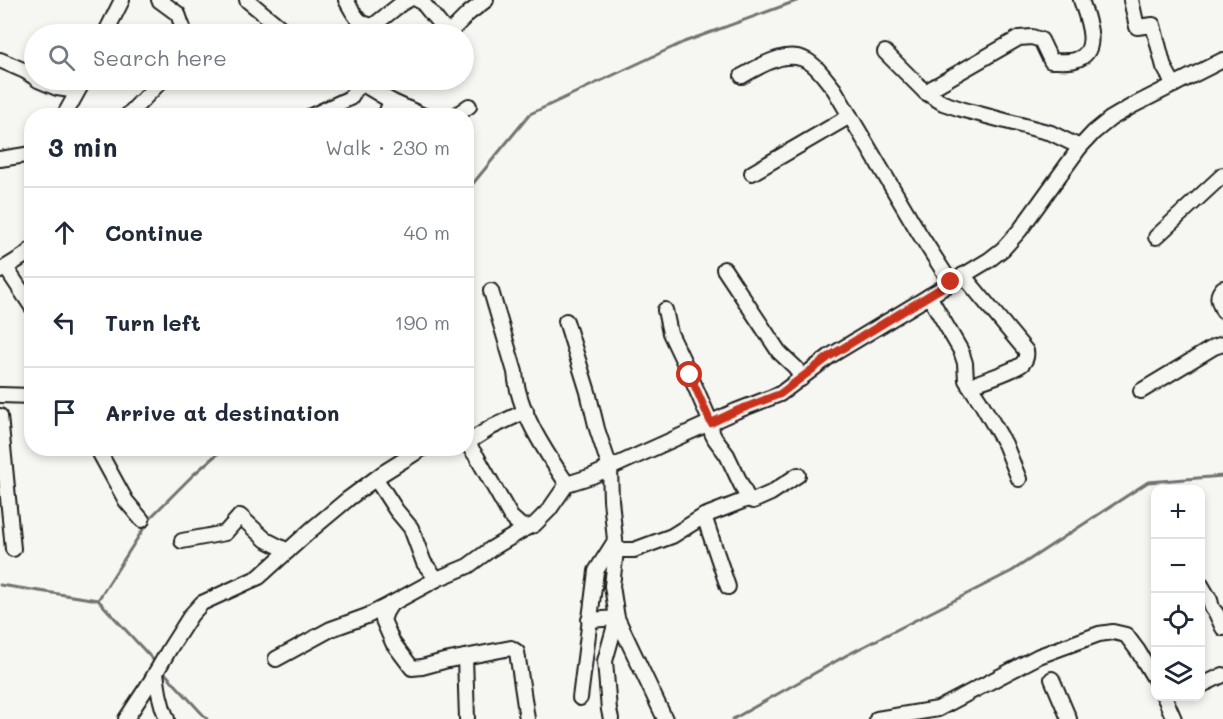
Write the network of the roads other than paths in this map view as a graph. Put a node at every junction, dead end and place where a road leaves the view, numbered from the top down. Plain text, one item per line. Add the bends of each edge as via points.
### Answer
1 (122, 0) edge
2 (159, 0) edge
3 (247, 0) edge
4 (346, 0) edge
5 (408, 0) edge
6 (418, 0) edge
7 (486, 0) edge
8 (1081, 0) edge
9 (1131, 0) edge
10 (110, 24) edge
11 (182, 24) edge
12 (275, 24) edge
13 (363, 24) edge
14 (375, 24) edge
15 (440, 24) edge
16 (458, 24) edge
17 (885, 52) dead end
18 (0, 60) edge
19 (1223, 60) edge
20 (24, 71) edge
21 (742, 76) dead end
22 (1174, 85) junction
23 (78, 90) edge
24 (152, 90) edge
25 (354, 90) edge
26 (373, 90) edge
27 (925, 92) junction
28 (392, 101) junction
29 (469, 105) dead end
30 (70, 108) edge
31 (135, 108) edge
32 (328, 108) edge
33 (389, 108) edge
34 (407, 108) edge
35 (465, 108) edge
36 (850, 116) junction
37 (1080, 147) junction
38 (24, 155) edge
39 (0, 159) edge
40 (752, 173) dead end
41 (1223, 175) edge
42 (1156, 237) dead end
43 (24, 256) edge
44 (724, 268) dead end
45 (3, 269) edge
46 (963, 275) junction
47 (951, 282) junction
48 (1223, 288) edge
49 (491, 291) dead end
50 (929, 296) junction
51 (24, 297) edge
52 (665, 310) dead end
53 (1223, 311) edge
54 (566, 321) dead end
55 (1223, 344) edge
56 (801, 379) junction
57 (969, 386) junction
58 (1141, 391) dead end
59 (0, 394) edge
60 (24, 396) edge
61 (526, 411) junction
62 (0, 416) edge
63 (711, 423) junction
64 (474, 438) edge
65 (474, 452) edge
66 (101, 456) edge
67 (410, 456) edge
68 (610, 468) junction
69 (798, 475) dead end
70 (376, 479) junction
71 (1019, 479) dead end
72 (567, 484) junction
73 (748, 499) junction
74 (704, 516) junction
75 (142, 520) dead end
76 (528, 527) junction
77 (182, 542) dead end
78 (615, 546) junction
79 (13, 549) dead end
80 (288, 551) junction
81 (437, 579) junction
82 (728, 587) dead end
83 (1205, 592) edge
84 (1223, 593) edge
85 (1210, 600) junction
86 (392, 604) junction
87 (617, 618) junction
88 (589, 620) junction
89 (1223, 628) edge
90 (465, 657) junction
91 (276, 659) dead end
92 (156, 672) junction
93 (1151, 674) edge
94 (1223, 675) edge
95 (1052, 679) dead end
96 (1205, 684) edge
97 (580, 698) dead end
98 (1171, 701) edge
99 (938, 714) edge
100 (126, 719) edge
101 (167, 719) edge
102 (466, 719) edge
103 (527, 719) edge
104 (611, 719) edge
105 (664, 719) edge
106 (877, 719) edge
107 (1069, 719) edge
108 (1174, 719) edge

1 - 10 street
2 - 11 street via 178,14
3 - 12 street
4 - 13 street
5 - 14 street
6 - 15 street
7 - 16 street
8 - 27 street via 1090,40 1088,52 1081,58 1051,61 1041,40 1019,38
9 - 22 street via 1137,27 1153,25 1164,67
17 - 27 street
18 - 20 street
19 - 22 street
21 - 36 street via 773,59 803,59 829,83
22 - 37 street via 1110,119
23 - 30 street
24 - 31 street
25 - 32 street via 350,98
26 - 28 street
27 - 37 street via 964,110 1051,133
28 - 33 street
28 - 34 street
29 - 35 street
36 - 40 street
36 - 47 street
37 - 46 street via 1003,249
38 - 39 street
41 - 42 street
43 - 45 street
44 - 56 street
45 - 51 street
46 - 47 street
46 - 57 street via 1027,357 1024,363
47 - 50 street
48 - 53 street via 1218,296
49 - 61 street
50 - 56 street via 830,356
50 - 57 street via 961,351
52 - 63 street via 670,333
54 - 68 street
55 - 58 street
56 - 63 street via 780,394
57 - 71 street via 1005,444
59 - 60 street
61 - 64 street
61 - 72 street via 539,441
62 - 79 street
63 - 68 street
63 - 73 street via 712,433
65 - 76 street via 511,517
66 - 75 street via 126,501
67 - 70 street
68 - 72 street
68 - 78 street
69 - 73 street via 771,494 753,501
70 - 80 street
70 - 81 street via 411,528 424,563
72 - 76 street via 549,510
73 - 74 street
74 - 78 street via 672,536 634,550
74 - 82 street
76 - 81 street via 468,566
77 - 80 street via 225,533 240,516 266,540
78 - 87 street via 612,586
78 - 88 street via 596,571
80 - 92 street via 259,577 202,603
81 - 86 street
83 - 85 street
84 - 85 street
85 - 89 street
86 - 90 street via 383,620 412,668
86 - 91 street via 331,629
87 - 88 street
87 - 104 street via 605,661
87 - 105 street
88 - 97 street
90 - 102 street
90 - 103 street via 511,648 517,652
92 - 100 street
92 - 101 street
93 - 99 street via 1126,635 1099,634 1039,656
94 - 96 street
95 - 107 street
98 - 108 street
99 - 106 street

